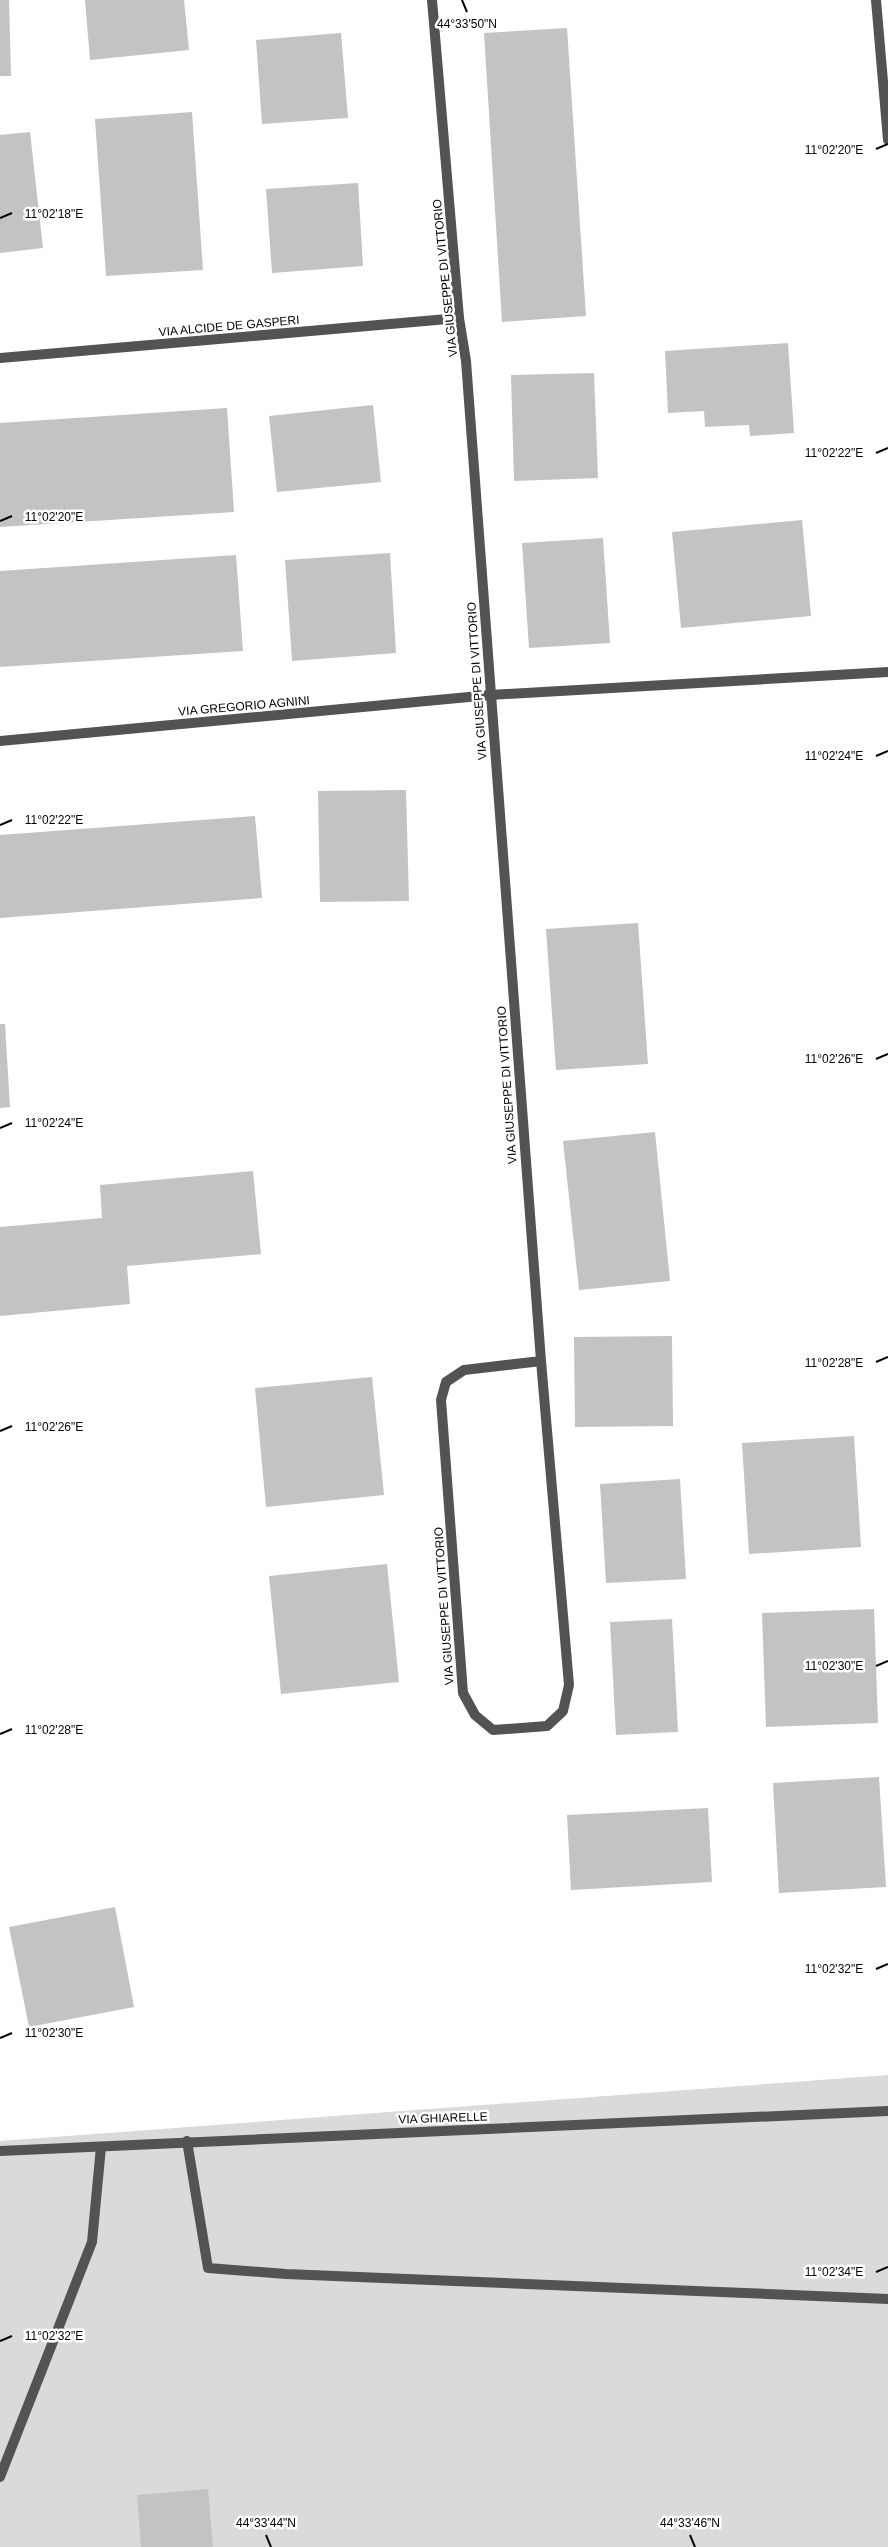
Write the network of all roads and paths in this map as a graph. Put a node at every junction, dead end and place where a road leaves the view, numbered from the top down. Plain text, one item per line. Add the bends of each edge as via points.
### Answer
1 (432, 0) edge
2 (876, 0) edge
3 (888, 140) edge
4 (459, 318) junction
5 (0, 358) edge
6 (888, 672) edge
7 (490, 695) junction
8 (0, 741) edge
9 (541, 1361) junction
10 (888, 2111) edge
11 (187, 2141) junction
12 (101, 2147) junction
13 (0, 2151) edge
14 (888, 2299) edge
15 (0, 2477) edge

1 - 4 street, VIA GIUSEPPE DI VITTORIO
2 - 3 street
4 - 5 street, VIA ALCIDE DE GASPERI
4 - 7 street, VIA GIUSEPPE DI VITTORIO via 466,361
6 - 7 street, VIA GREGORIO AGNINI
7 - 8 street, VIA GREGORIO AGNINI
7 - 9 street, VIA GIUSEPPE DI VITTORIO
9 - 9 street, VIA GIUSEPPE DI VITTORIO via 464,1370 446,1382 441,1400 464,1693 475,1714 493,1730 547,1726 563,1711 569,1685
10 - 11 street, VIA GHIARELLE
11 - 12 street, VIA GHIARELLE
11 - 14 street via 208,2268
12 - 13 street, VIA GHIARELLE
12 - 15 street via 92,2242

